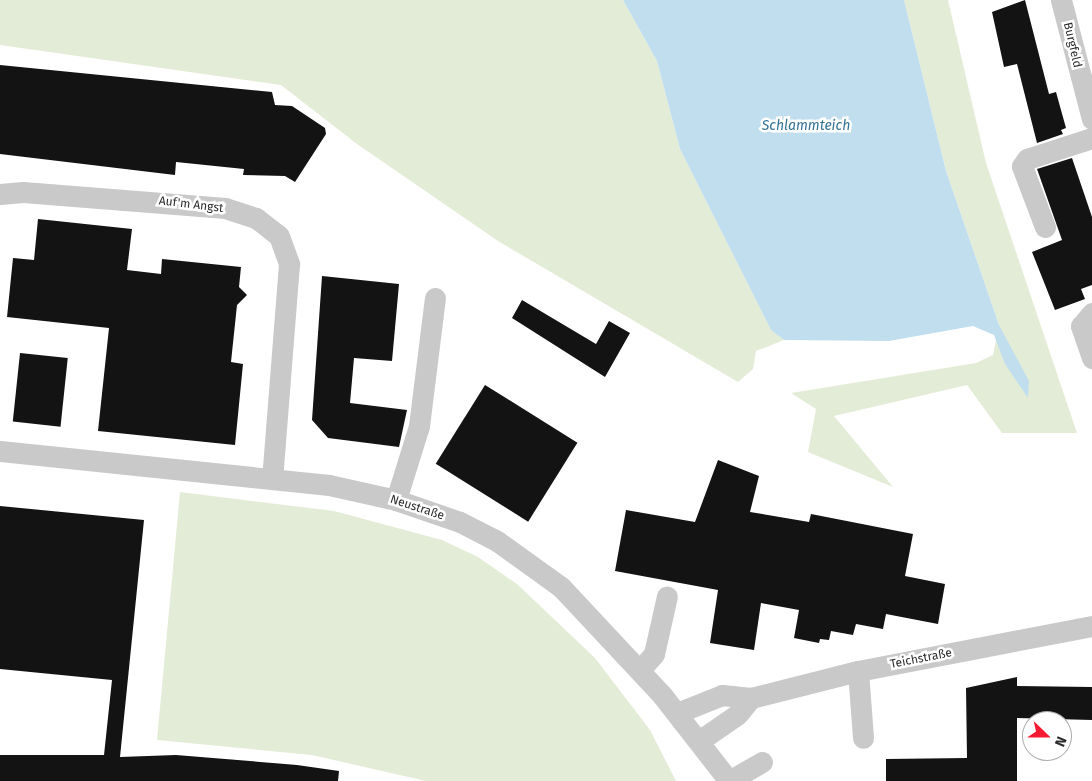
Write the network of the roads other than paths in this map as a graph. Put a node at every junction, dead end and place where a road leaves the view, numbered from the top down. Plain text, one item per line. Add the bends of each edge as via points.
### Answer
1 (1061, 0) edge
2 (1092, 119) edge
3 (1092, 138) edge
4 (0, 194) edge
5 (1044, 227) dead end
6 (435, 298) dead end
7 (1092, 313) edge
8 (1092, 358) edge
9 (0, 452) edge
10 (272, 479) junction
11 (396, 500) junction
12 (667, 596) dead end
13 (1092, 626) edge
14 (640, 670) junction
15 (858, 671) junction
16 (751, 698) junction
17 (677, 713) junction
18 (862, 738) dead end
19 (699, 741) junction
20 (762, 762) dead end
21 (729, 781) edge

1 - 2 street, Burgfeld
3 - 5 street via 1027,159 1022,166
4 - 10 street, Auf'm Angst via 23,192 225,208 256,218 279,236 290,264
6 - 11 street via 419,426
7 - 8 street via 1080,326
9 - 10 street, Neustraße
10 - 11 street, Neustraße via 329,485
11 - 14 street, Neustraße via 460,522 528,561 561,587
12 - 14 street via 654,654
13 - 15 street, Teichstraße
14 - 17 street, Neustraße
15 - 16 street, Teichstraße
15 - 18 street
16 - 17 street, Teichstraße via 733,693
16 - 19 street via 738,714
17 - 19 street, Neustraße
19 - 21 street, Neustraße
20 - 21 street

